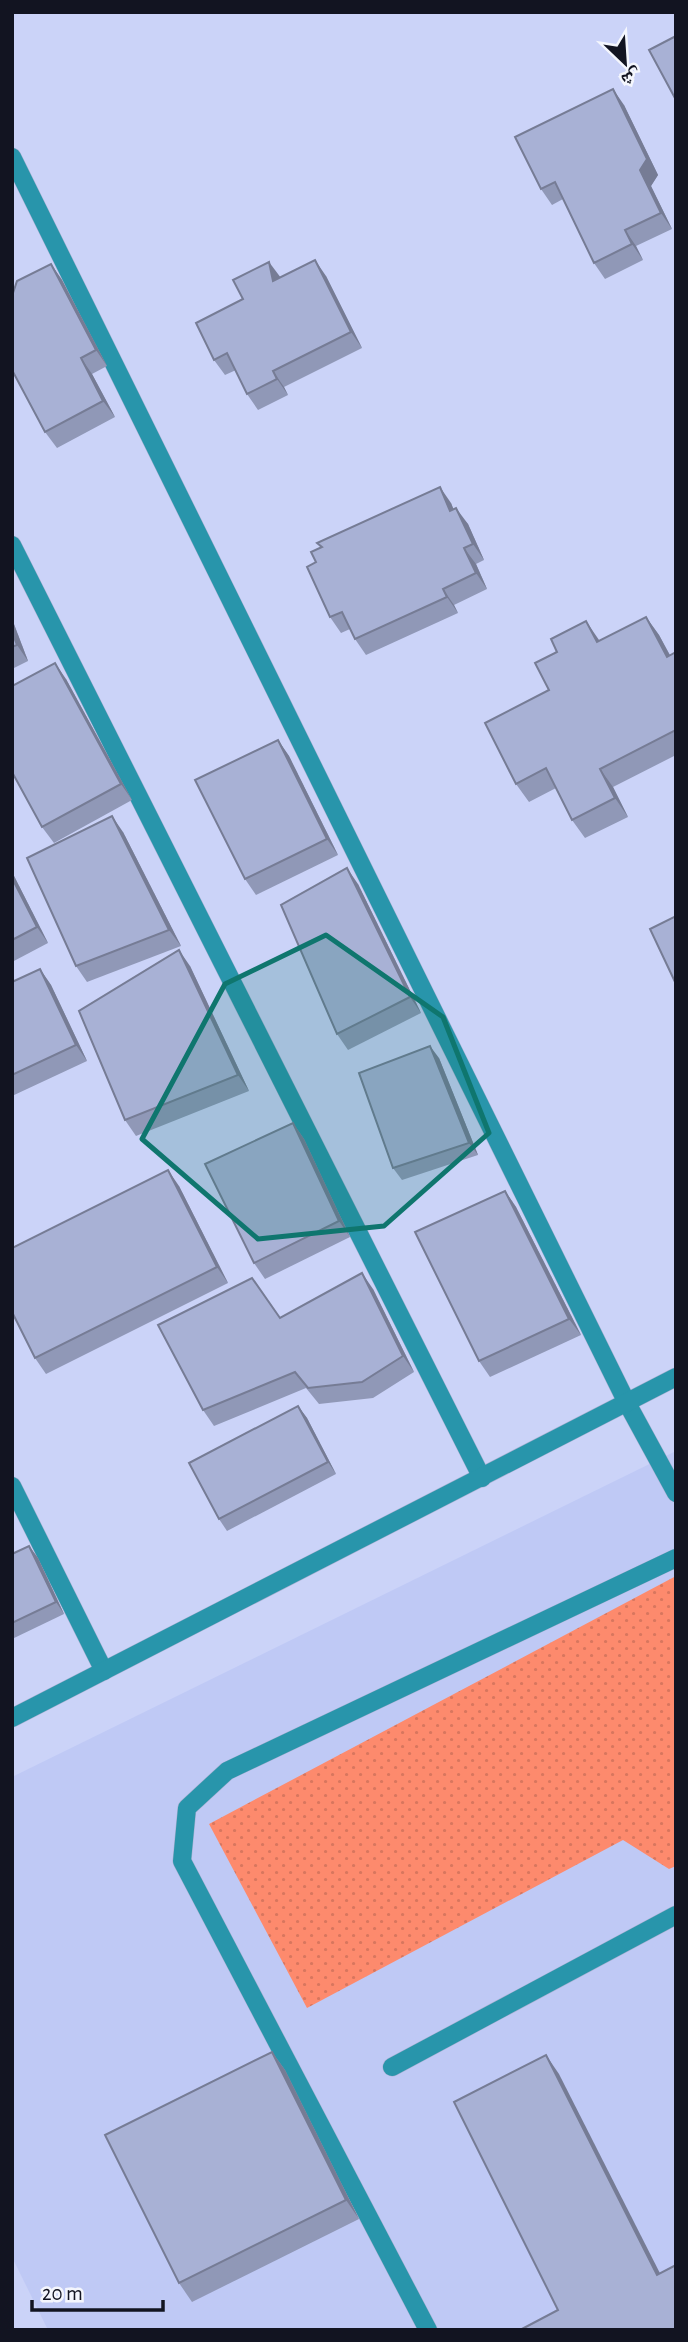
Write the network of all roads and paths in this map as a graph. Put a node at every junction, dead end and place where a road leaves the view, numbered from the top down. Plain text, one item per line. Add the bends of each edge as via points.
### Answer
1 (12, 157) edge
2 (12, 545) edge
3 (676, 1377) edge
4 (626, 1403) junction
5 (482, 1478) junction
6 (12, 1486) edge
7 (676, 1493) edge
8 (676, 1558) edge
9 (104, 1671) junction
10 (12, 1718) edge
11 (676, 1915) edge
12 (392, 2067) dead end
13 (428, 2330) edge

1 - 4 street
2 - 5 street
3 - 4 street
4 - 5 street
4 - 7 street
5 - 9 street
6 - 9 street
8 - 13 street via 227,1771 187,1808 182,1860
9 - 10 street
11 - 12 street

